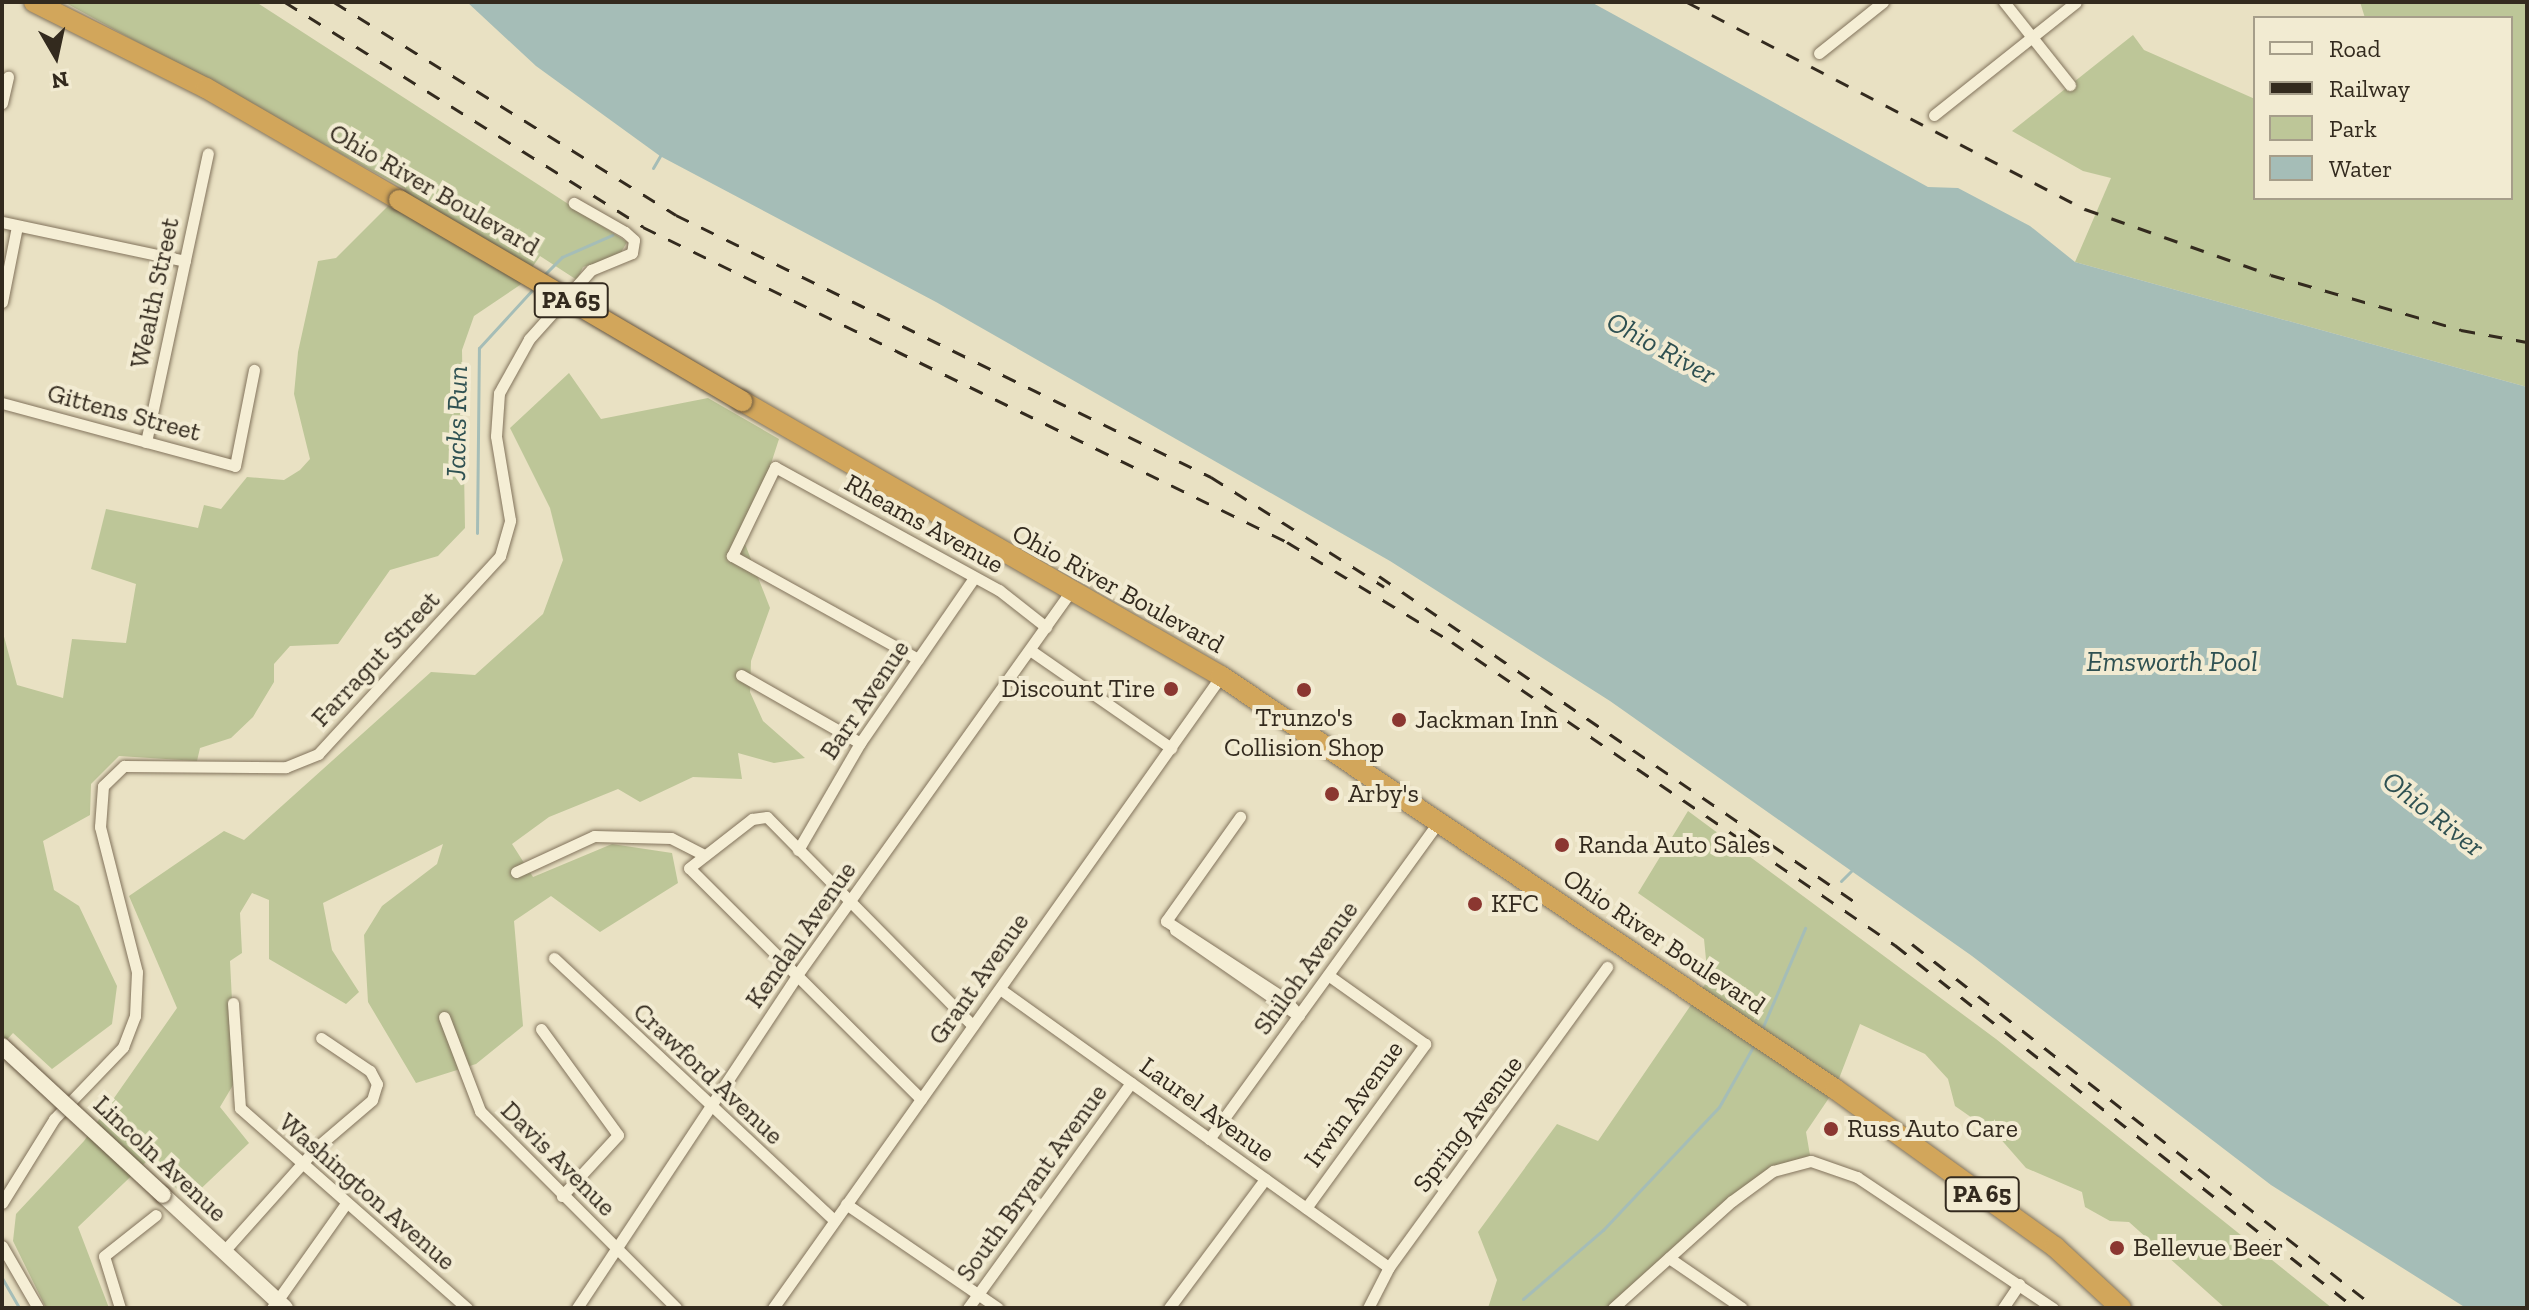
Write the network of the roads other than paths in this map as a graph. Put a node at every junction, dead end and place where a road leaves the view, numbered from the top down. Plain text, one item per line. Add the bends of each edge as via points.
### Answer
1 (34, 2) edge
2 (1883, 2) edge
3 (2004, 2) edge
4 (2076, 2) edge
5 (2032, 37) junction
6 (1819, 53) dead end
7 (8, 77) dead end
8 (2070, 85) dead end
9 (2, 103) edge
10 (1934, 115) dead end
11 (208, 154) dead end
12 (574, 203) dead end
13 (2, 222) edge
14 (17, 226) junction
15 (185, 261) junction
16 (2, 302) edge
17 (254, 370) dead end
18 (2, 403) edge
19 (146, 442) junction
20 (974, 578) junction
21 (1069, 593) junction
22 (1046, 627) junction
23 (1030, 650) junction
24 (918, 659) junction
25 (741, 675) dead end
26 (1221, 676) junction
27 (860, 743) junction
28 (1171, 748) junction
29 (1240, 817) dead end
30 (1438, 823) junction
31 (798, 850) junction
32 (704, 855) junction
33 (516, 872) dead end
34 (849, 904) junction
35 (554, 958) dead end
36 (1607, 967) dead end
37 (797, 975) junction
38 (1328, 975) junction
39 (1000, 989) junction
40 (233, 1003) dead end
41 (1299, 1015) junction
42 (444, 1017) dead end
43 (973, 1026) junction
44 (541, 1029) dead end
45 (321, 1038) dead end
46 (2, 1046) edge
47 (1131, 1083) junction
48 (921, 1099) junction
49 (710, 1107) junction
50 (1209, 1139) junction
51 (301, 1167) junction
52 (1265, 1179) junction
53 (562, 1196) junction
54 (2, 1203) edge
55 (846, 1204) junction
56 (345, 1205) junction
57 (1306, 1208) junction
58 (156, 1215) dead end
59 (834, 1220) junction
60 (2, 1246) edge
61 (617, 1250) junction
62 (224, 1251) junction
63 (1669, 1258) junction
64 (1389, 1267) junction
65 (2019, 1284) junction
66 (978, 1294) junction
67 (278, 1306) edge
68 (38, 1308) edge
69 (120, 1308) edge
70 (467, 1308) edge
71 (577, 1308) edge
72 (676, 1308) edge
73 (773, 1308) edge
74 (968, 1308) edge
75 (998, 1308) edge
76 (1169, 1308) edge
77 (1368, 1308) edge
78 (1613, 1308) edge
79 (1742, 1308) edge
80 (2003, 1308) edge
81 (2053, 1308) edge
82 (2121, 1308) edge

1 - 21 highway, Ohio River Boulevard / PA 65, bridge via 206,88
2 - 6 street
3 - 5 street
4 - 5 street
5 - 8 street
5 - 10 street
7 - 9 street
11 - 15 street, Wealth Street
12 - 54 street, Farragut Street via 625,232 634,240 632,253 591,270 529,339 499,393 496,436 510,520 500,556 318,754 286,767 124,766 103,786 100,827 137,972 135,1016 123,1047 54,1119
13 - 14 street
14 - 15 street
14 - 16 street
15 - 19 street, Wealth Street
17 - 19 street, Gittens Street via 235,466
18 - 19 street, Gittens Street
20 - 22 street, Rheams Avenue
20 - 24 street, Barr Avenue
20 - 24 street, Rheams Avenue via 775,467 732,556
21 - 22 street, Kendall Avenue
21 - 26 highway, Ohio River Boulevard / PA 65
22 - 23 street, Kendall Avenue
23 - 28 street
23 - 34 street, Kendall Avenue
24 - 27 street, Barr Avenue
25 - 27 street
26 - 28 street, Grant Avenue
26 - 30 highway, Ohio River Boulevard / PA 65
27 - 31 street, Barr Avenue
28 - 39 street, Grant Avenue
29 - 41 street via 1166,921
30 - 38 street, Shiloh Avenue
30 - 82 highway, Ohio River Boulevard / PA 65 via 1835,1089 2055,1247
31 - 32 street via 767,817 752,819
31 - 34 street
32 - 33 street via 671,838 594,836
32 - 37 street via 689,868
34 - 37 street, Kendall Avenue
34 - 43 street
35 - 49 street, Crawford Avenue
36 - 64 street, Spring Avenue
37 - 48 street
37 - 49 street, Kendall Avenue
38 - 41 street, Shiloh Avenue
38 - 57 street, Irwin Avenue via 1425,1044
39 - 43 street, Grant Avenue
39 - 47 street, Laurel Avenue
40 - 51 street, Washington Avenue via 240,1108
41 - 50 street, Shiloh Avenue
42 - 53 street, Davis Avenue via 480,1111
43 - 48 street, Grant Avenue
44 - 53 street via 618,1135
45 - 51 street via 370,1071 377,1084 365,1109
46 - 62 street, Lincoln Avenue, bridge
47 - 50 street, Laurel Avenue
47 - 66 street, South Bryant Avenue
48 - 55 street, Grant Avenue
49 - 59 street, Crawford Avenue
49 - 61 street, Kendall Avenue
50 - 52 street, Laurel Avenue
51 - 56 street, Washington Avenue
51 - 62 street
52 - 57 street, Laurel Avenue
52 - 76 street
53 - 61 street, Davis Avenue
55 - 59 street, Grant Avenue
55 - 66 street
56 - 67 street
56 - 70 street, Washington Avenue
57 - 64 street, Laurel Avenue
58 - 69 street via 104,1256
59 - 73 street, Grant Avenue
60 - 68 street
61 - 71 street, Kendall Avenue
61 - 72 street, Davis Avenue
62 - 67 street, Lincoln Avenue
63 - 65 street via 1765,1177 1811,1161 1857,1177
63 - 78 street
63 - 79 street
64 - 77 street, Spring Avenue
65 - 80 street
65 - 81 street
66 - 74 street, South Bryant Avenue
66 - 75 street

